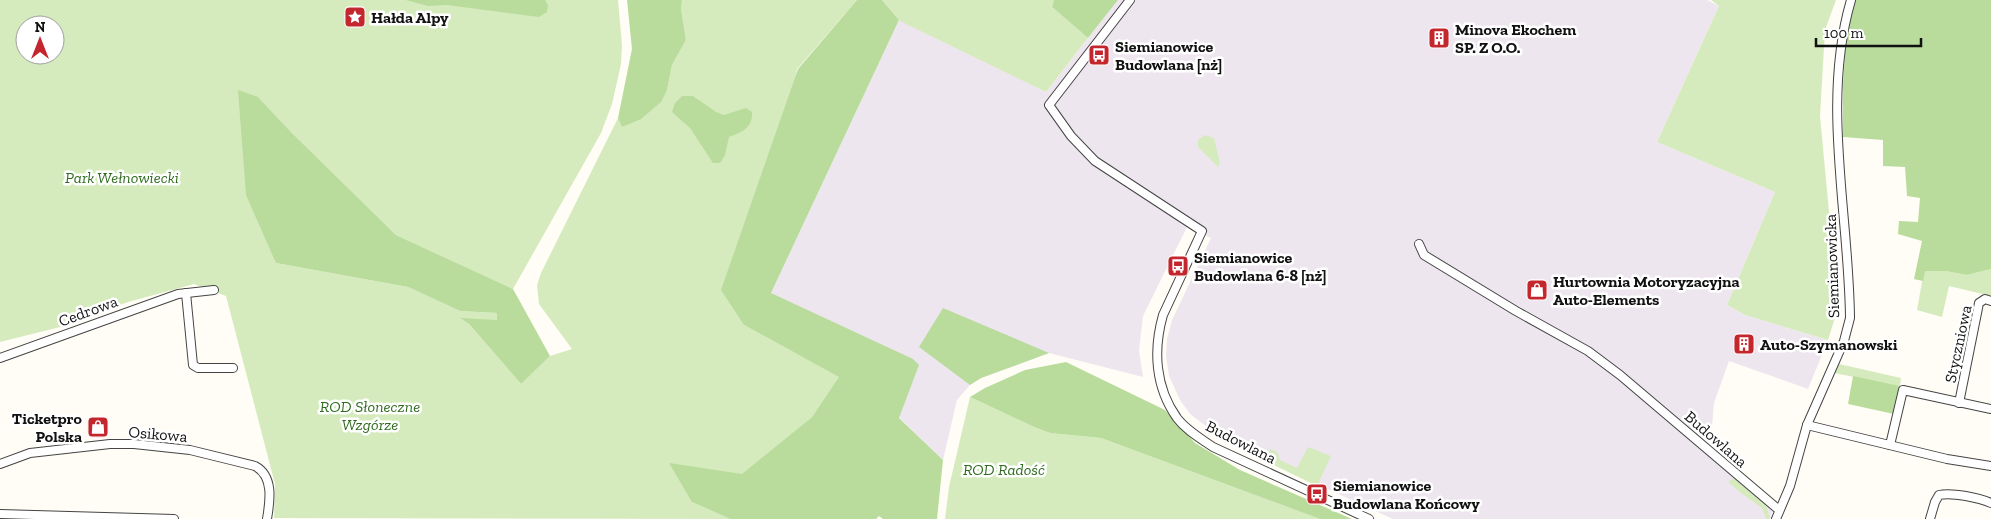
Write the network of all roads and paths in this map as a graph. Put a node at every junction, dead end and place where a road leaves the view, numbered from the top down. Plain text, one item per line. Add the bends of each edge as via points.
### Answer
1 (1130, 0) edge
2 (1852, 0) edge
3 (1419, 244) dead end
4 (214, 290) dead end
5 (186, 293) junction
6 (1991, 300) edge
7 (0, 358) edge
8 (233, 368) dead end
9 (1959, 403) junction
10 (1991, 409) edge
11 (1807, 425) junction
12 (1890, 445) junction
13 (0, 464) edge
14 (1991, 466) edge
15 (1991, 504) edge
16 (1779, 510) junction
17 (0, 514) edge
18 (106, 518) edge
19 (174, 519) edge
20 (267, 519) edge
21 (1369, 519) edge
22 (1776, 519) edge
23 (1930, 519) edge

1 - 21 street, Budowlana via 1048,105 1095,161 1202,231 1163,315 1156,345 1163,392 1178,418 1213,447
2 - 11 street, Siemianowicka via 1844,24 1838,114 1850,318 1844,341
3 - 16 street, Budowlana via 1424,256 1588,351
4 - 5 street, Cedrowa
5 - 7 street, Cedrowa
5 - 8 street via 193,365 198,368
6 - 9 street, Styczniowa via 1979,303
9 - 10 street, Styczniowa
9 - 12 street, Styczniowa via 1903,390
11 - 12 street
11 - 16 street, Siemianowicka via 1790,486
12 - 14 street via 1948,460
13 - 20 street, Osikowa via 30,453 110,444 190,450 261,470 268,479 269,487
15 - 23 street via 1940,495
16 - 22 street, Siemianowicka
17 - 18 street
18 - 19 street

